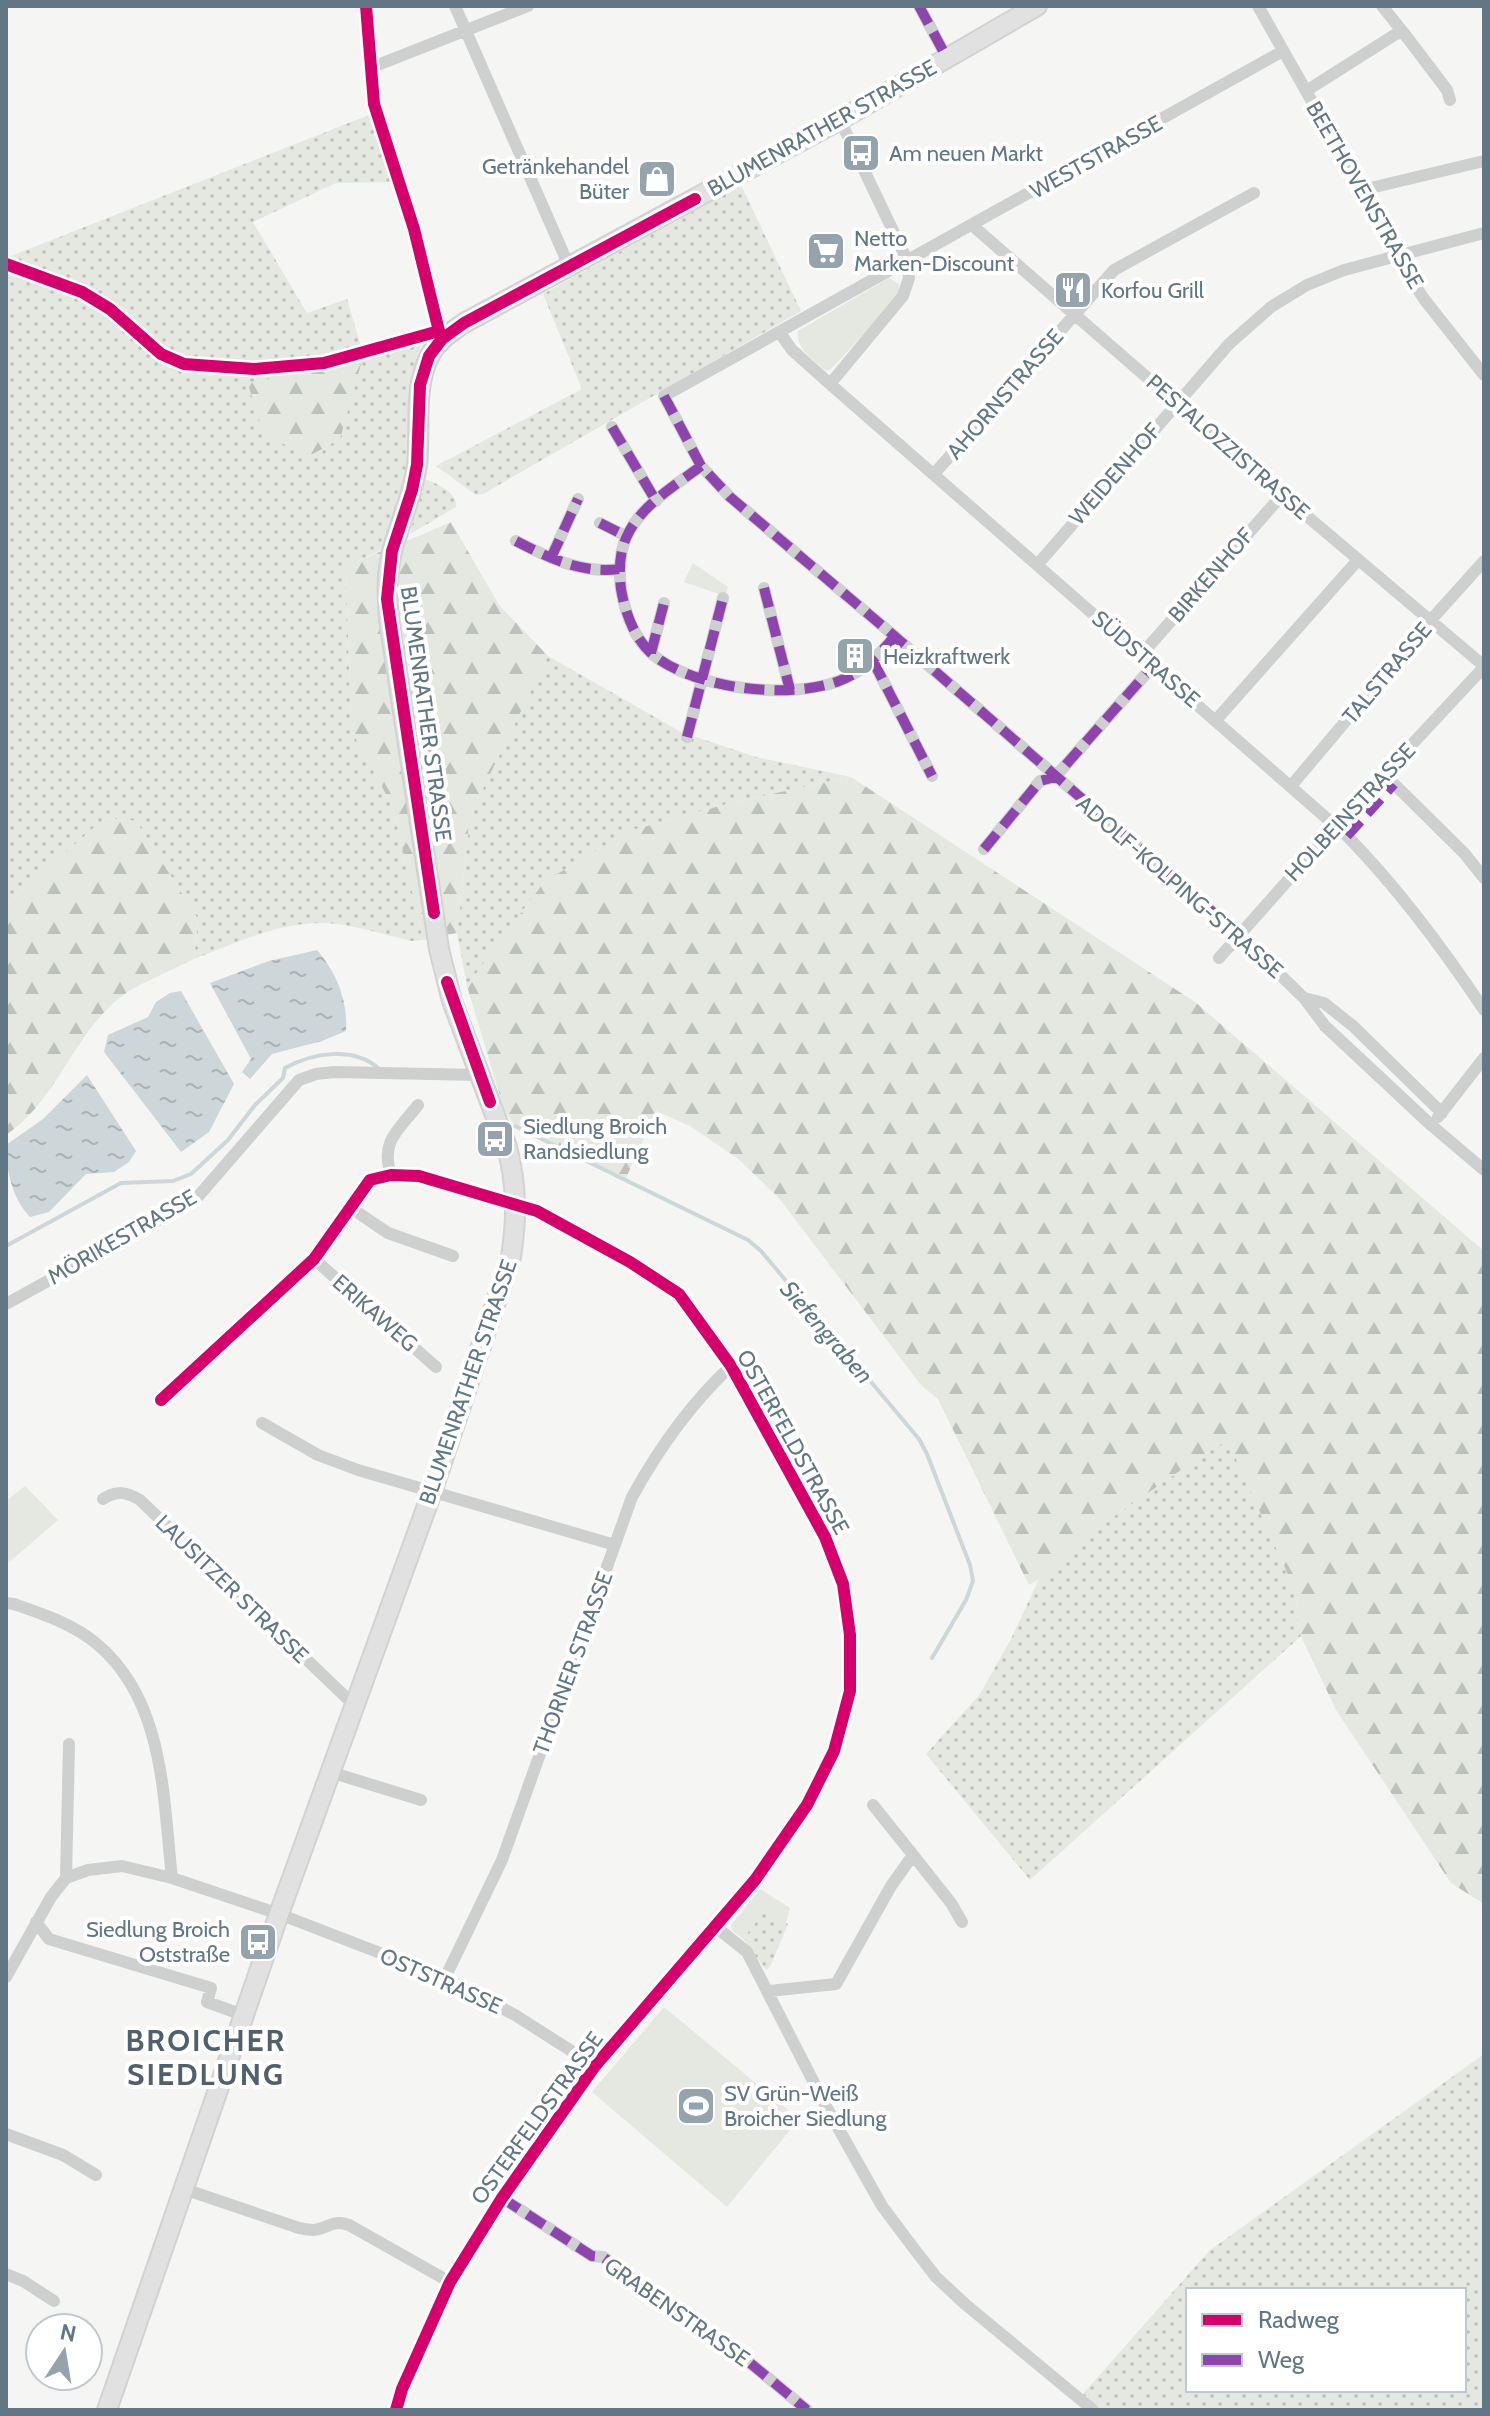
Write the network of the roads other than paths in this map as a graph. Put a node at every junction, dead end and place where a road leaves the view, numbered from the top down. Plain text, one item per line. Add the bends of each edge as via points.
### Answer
1 (455, 6) edge
2 (528, 6) edge
3 (919, 6) edge
4 (1037, 6) edge
5 (1258, 6) edge
6 (1382, 6) edge
7 (465, 30) junction
8 (1403, 32) junction
9 (1283, 51) junction
10 (947, 58) junction
11 (370, 68) dead end
12 (1306, 91) junction
13 (1450, 100) dead end
14 (840, 120) junction
15 (1484, 161) edge
16 (1362, 190) junction
17 (1254, 193) dead end
18 (973, 226) junction
19 (1484, 233) edge
20 (1396, 256) junction
21 (907, 260) junction
22 (569, 266) junction
23 (1075, 314) junction
24 (780, 333) junction
25 (1484, 375) edge
26 (830, 384) junction
27 (664, 396) joint
28 (1177, 403) junction
29 (612, 427) dead end
30 (701, 466) junction
31 (934, 474) junction
32 (1282, 495) junction
33 (578, 499) dead end
34 (656, 501) junction
35 (600, 523) dead end
36 (626, 536) junction
37 (516, 541) dead end
38 (551, 558) junction
39 (1358, 560) junction
40 (1484, 561) edge
41 (1038, 564) junction
42 (619, 569) junction
43 (764, 588) dead end
44 (723, 598) dead end
45 (664, 603) dead end
46 (1430, 621) junction
47 (895, 636) junction
48 (651, 653) junction
49 (1141, 655) junction
50 (873, 661) junction
51 (1153, 666) junction
52 (1484, 667) edge
53 (703, 678) junction
54 (790, 690) junction
55 (1216, 720) junction
56 (687, 737) dead end
57 (1385, 775) junction
58 (932, 776) dead end
59 (1055, 777) junction
60 (1291, 786) junction
61 (1336, 826) junction
62 (984, 849) dead end
63 (1484, 878) edge
64 (1238, 934) junction
65 (1219, 958) dead end
66 (1304, 998) junction
67 (1484, 1010) edge
68 (1484, 1058) edge
69 (479, 1075) junction
70 (418, 1105) dead end
71 (1442, 1113) junction
72 (1431, 1125) junction
73 (1484, 1170) edge
74 (391, 1175) junction
75 (517, 1205) junction
76 (351, 1208) junction
77 (453, 1256) dead end
78 (314, 1259) junction
79 (6, 1304) edge
80 (731, 1366) junction
81 (436, 1367) dead end
82 (161, 1400) dead end
83 (262, 1423) dead end
84 (432, 1492) junction
85 (103, 1499) dead end
86 (615, 1545) junction
87 (6, 1603) edge
88 (354, 1705) junction
89 (69, 1744) dead end
90 (330, 1772) junction
91 (421, 1800) dead end
92 (873, 1805) dead end
93 (913, 1855) junction
94 (66, 1878) junction
95 (172, 1878) junction
96 (279, 1914) junction
97 (36, 1922) junction
98 (962, 1922) dead end
99 (716, 1927) junction
100 (6, 1977) edge
101 (445, 1978) junction
102 (769, 1991) junction
103 (243, 2015) junction
104 (595, 2066) junction
105 (6, 2134) edge
106 (96, 2175) dead end
107 (184, 2189) junction
108 (502, 2198) junction
109 (6, 2274) edge
110 (450, 2282) junction
111 (54, 2301) dead end
112 (107, 2410) edge
113 (396, 2410) edge
114 (807, 2410) edge
115 (1093, 2410) edge

1 - 7 street
2 - 7 street
3 - 10 street
4 - 10 street, BLUMENRATHER STRASSE
5 - 9 street, BEETHOVENSTRASSE
6 - 8 street
7 - 11 street
7 - 22 street
8 - 12 street
8 - 13 street
9 - 12 street, BEETHOVENSTRASSE
9 - 18 street, WESTSTRASSE
10 - 14 street, BLUMENRATHER STRASSE
12 - 16 street, BEETHOVENSTRASSE
14 - 21 street
14 - 22 street, BLUMENRATHER STRASSE
15 - 16 street
16 - 20 street, BEETHOVENSTRASSE
17 - 23 street, AHORNSTRASSE via 1121,265
18 - 21 street, WESTSTRASSE
18 - 23 street, PESTALOZZISTRASSE
19 - 20 street, WEIDENHOF
20 - 25 street, BEETHOVENSTRASSE
20 - 28 street, WEIDENHOF via 1307,285 1271,307 1243,329
21 - 24 street, WESTSTRASSE
21 - 26 street via 903,296
22 - 69 street, BLUMENRATHER STRASSE via 464,323 429,356 420,385 417,465 387,576 389,620 439,949
23 - 28 street, PESTALOZZISTRASSE
23 - 31 street, AHORNSTRASSE
24 - 26 street, SÜDSTRASSE
24 - 27 street, WESTSTRASSE
26 - 31 street, SÜDSTRASSE
27 - 30 street, ADOLF-KOLPING-STRASSE
28 - 32 street, PESTALOZZISTRASSE
28 - 41 street, WEIDENHOF
29 - 34 street
30 - 34 street
30 - 47 street, ADOLF-KOLPING-STRASSE via 730,497
31 - 41 street, SÜDSTRASSE
32 - 39 street, PESTALOZZISTRASSE
32 - 49 street, BIRKENHOF
33 - 38 street
34 - 36 street
35 - 36 street
36 - 42 street
37 - 38 street
38 - 42 street via 572,567
39 - 46 street, PESTALOZZISTRASSE
39 - 55 street
40 - 46 street, TALSTRASSE
41 - 49 street, SÜDSTRASSE
42 - 48 street via 633,629
43 - 54 street
44 - 53 street
45 - 48 street
46 - 52 street, PESTALOZZISTRASSE
46 - 60 street, TALSTRASSE
47 - 50 street
47 - 59 street, ADOLF-KOLPING-STRASSE
48 - 53 street
49 - 51 street, SÜDSTRASSE
50 - 54 street via 838,681
50 - 58 street
51 - 55 street, SÜDSTRASSE
51 - 59 street
52 - 57 street, HOLBEINSTRASSE
53 - 54 street
53 - 56 street
55 - 60 street, SÜDSTRASSE
57 - 61 street, HOLBEINSTRASSE
57 - 63 street
59 - 62 street via 1040,781
59 - 64 street, ADOLF-KOLPING-STRASSE
60 - 61 street, SÜDSTRASSE
61 - 64 street, HOLBEINSTRASSE
61 - 67 street, SÜDSTRASSE via 1385,875
64 - 65 street, HOLBEINSTRASSE
64 - 66 street, ADOLF-KOLPING-STRASSE
66 - 71 street, ADOLF-KOLPING-STRASSE via 1324,1003 1353,1026
66 - 72 street, ADOLF-KOLPING-STRASSE via 1325,1026
68 - 71 street
69 - 75 street, BLUMENRATHER STRASSE via 507,1147
69 - 79 street, MÖRIKESTRASSE via 334,1072 299,1080 195,1200
70 - 74 street via 385,1154
71 - 72 street
72 - 73 street, ADOLF-KOLPING-STRASSE
74 - 75 street, OSTERFELDSTRASSE via 419,1176
74 - 76 street via 370,1180
75 - 80 street, OSTERFELDSTRASSE via 630,1262 679,1294
75 - 84 street, BLUMENRATHER STRASSE via 502,1291
76 - 77 street via 388,1233
76 - 78 street
78 - 81 street, ERIKAWEG
78 - 82 street
80 - 86 street, THORNER STRASSE via 700,1395 651,1463
80 - 99 street, OSTERFELDSTRASSE via 825,1537 843,1584 850,1691 834,1751 807,1805
83 - 84 street via 318,1455
84 - 86 street
84 - 88 street, BLUMENRATHER STRASSE
85 - 88 street, LAUSITZER STRASSE via 117,1492 140,1500
86 - 101 street, THORNER STRASSE via 502,1860
87 - 95 street via 63,1622 98,1644 123,1672 147,1714 160,1763
88 - 90 street, BLUMENRATHER STRASSE
89 - 94 street
90 - 91 street
90 - 96 street, BLUMENRATHER STRASSE
92 - 93 street
93 - 98 street
93 - 102 street via 836,1984
94 - 95 street, OSTSTRASSE via 122,1866
94 - 97 street
95 - 96 street, OSTSTRASSE
96 - 101 street, OSTSTRASSE
96 - 103 street, BLUMENRATHER STRASSE
97 - 100 street
97 - 103 street via 49,1939 211,1988 207,2002
99 - 102 street via 747,1952
99 - 104 street, OSTERFELDSTRASSE
101 - 104 street, OSTSTRASSE
102 - 115 street via 828,2110 882,2206 912,2246 965,2304
103 - 107 street, BLUMENRATHER STRASSE
104 - 108 street, OSTERFELDSTRASSE
105 - 106 street via 63,2155
107 - 110 street via 299,2228 316,2230 341,2222
107 - 112 street, BLUMENRATHER STRASSE
108 - 110 street, OSTERFELDSTRASSE
108 - 114 street, GRABENSTRASSE via 592,2256 603,2257 738,2353
109 - 111 street
110 - 113 street, OSTERFELDSTRASSE

